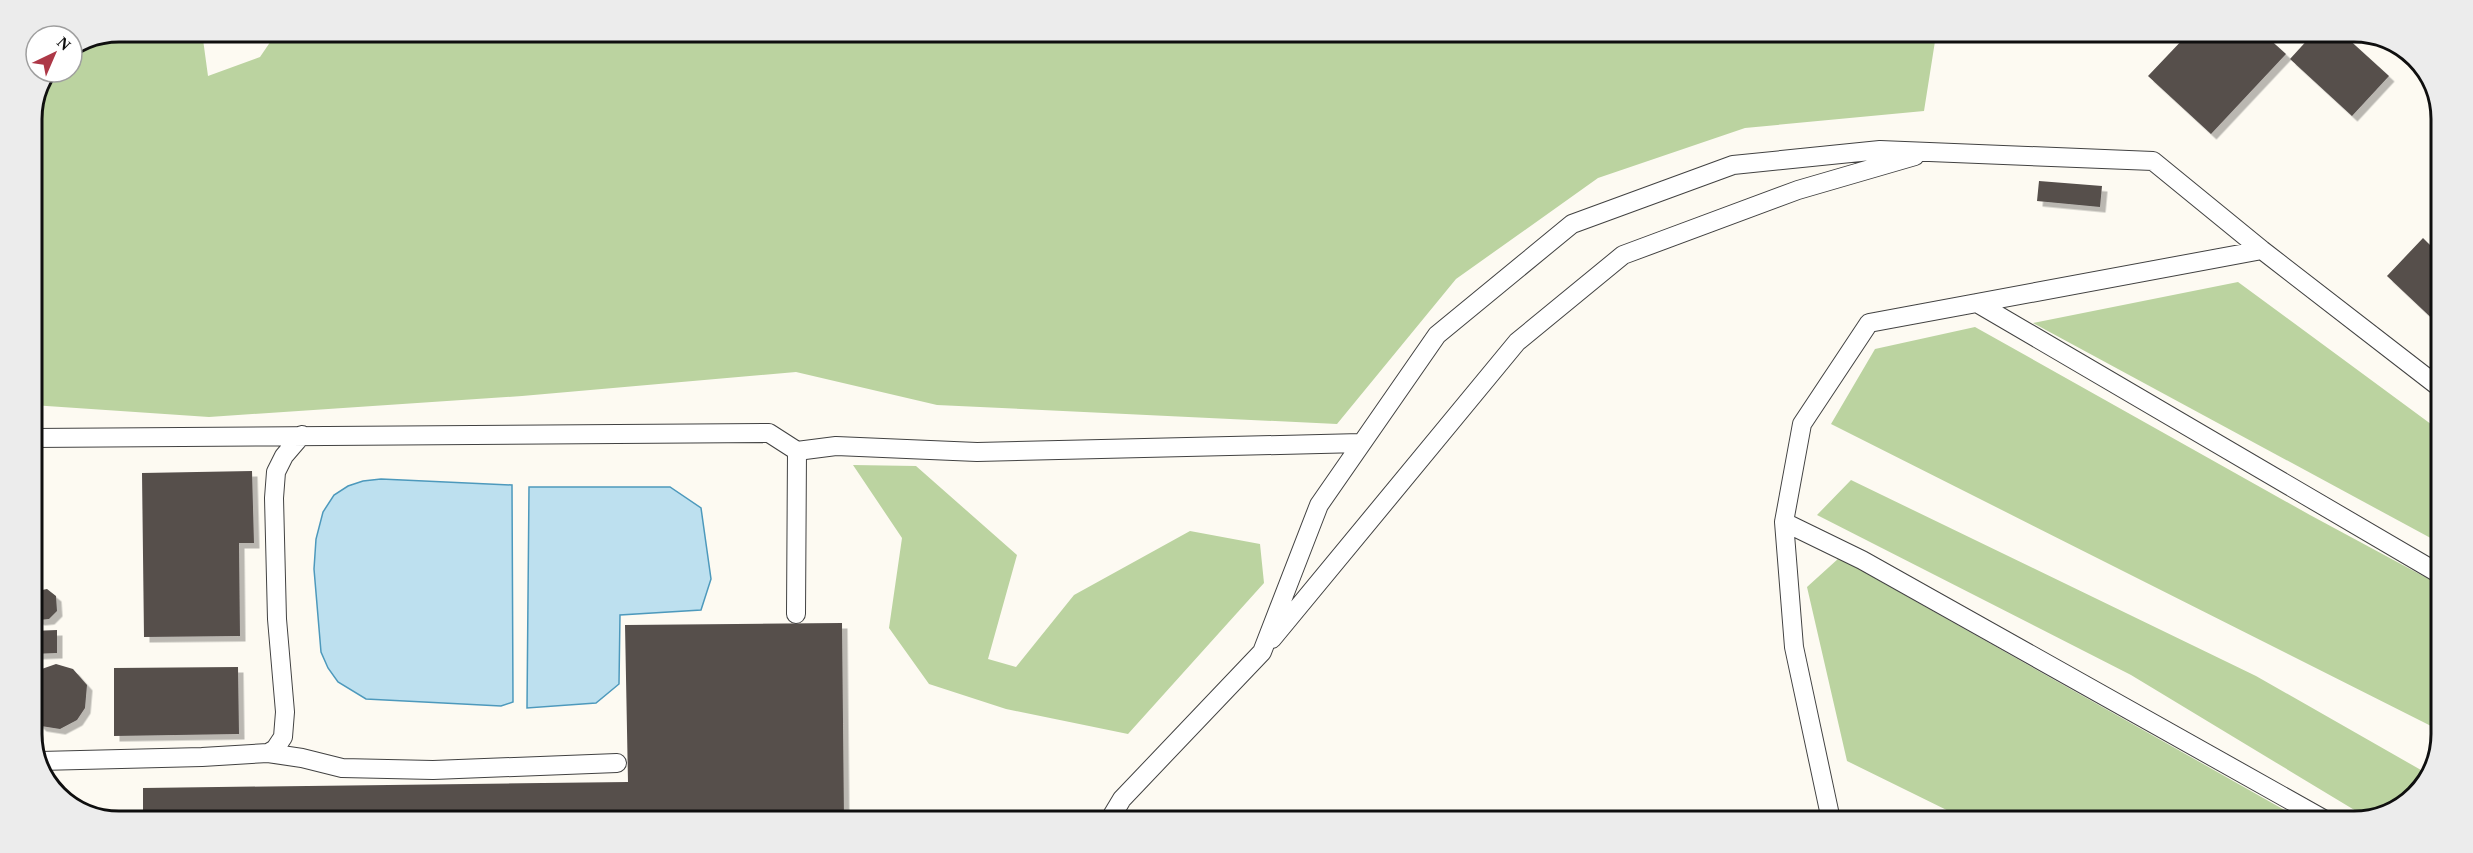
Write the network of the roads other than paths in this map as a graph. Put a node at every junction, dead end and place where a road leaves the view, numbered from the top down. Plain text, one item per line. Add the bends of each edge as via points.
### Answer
1 (1929, 152) junction
2 (2262, 250) junction
3 (1977, 303) junction
4 (2431, 381) edge
5 (302, 435) junction
6 (42, 438) edge
7 (1361, 443) junction
8 (797, 451) junction
9 (1784, 522) junction
10 (2431, 569) edge
11 (796, 614) dead end
12 (1262, 652) junction
13 (268, 753) junction
14 (47, 761) edge
15 (617, 763) dead end
16 (1115, 811) edge
17 (1829, 811) edge
18 (2308, 811) edge

1 - 2 lane via 2153,161
1 - 7 lane via 1880,150 1734,165 1572,224 1437,335
1 - 12 lane via 1798,190 1623,255 1517,342
2 - 3 lane
2 - 4 lane
3 - 9 lane via 1869,323 1802,424
3 - 10 lane
5 - 6 lane
5 - 8 lane via 769,433
5 - 13 lane via 276,472 277,619 285,712 283,737
7 - 8 lane via 976,452 836,446
7 - 12 lane via 1318,505
8 - 11 lane
9 - 17 lane via 1794,647
9 - 18 lane via 1862,560
12 - 16 lane
13 - 14 lane
13 - 15 lane via 342,768 433,770

